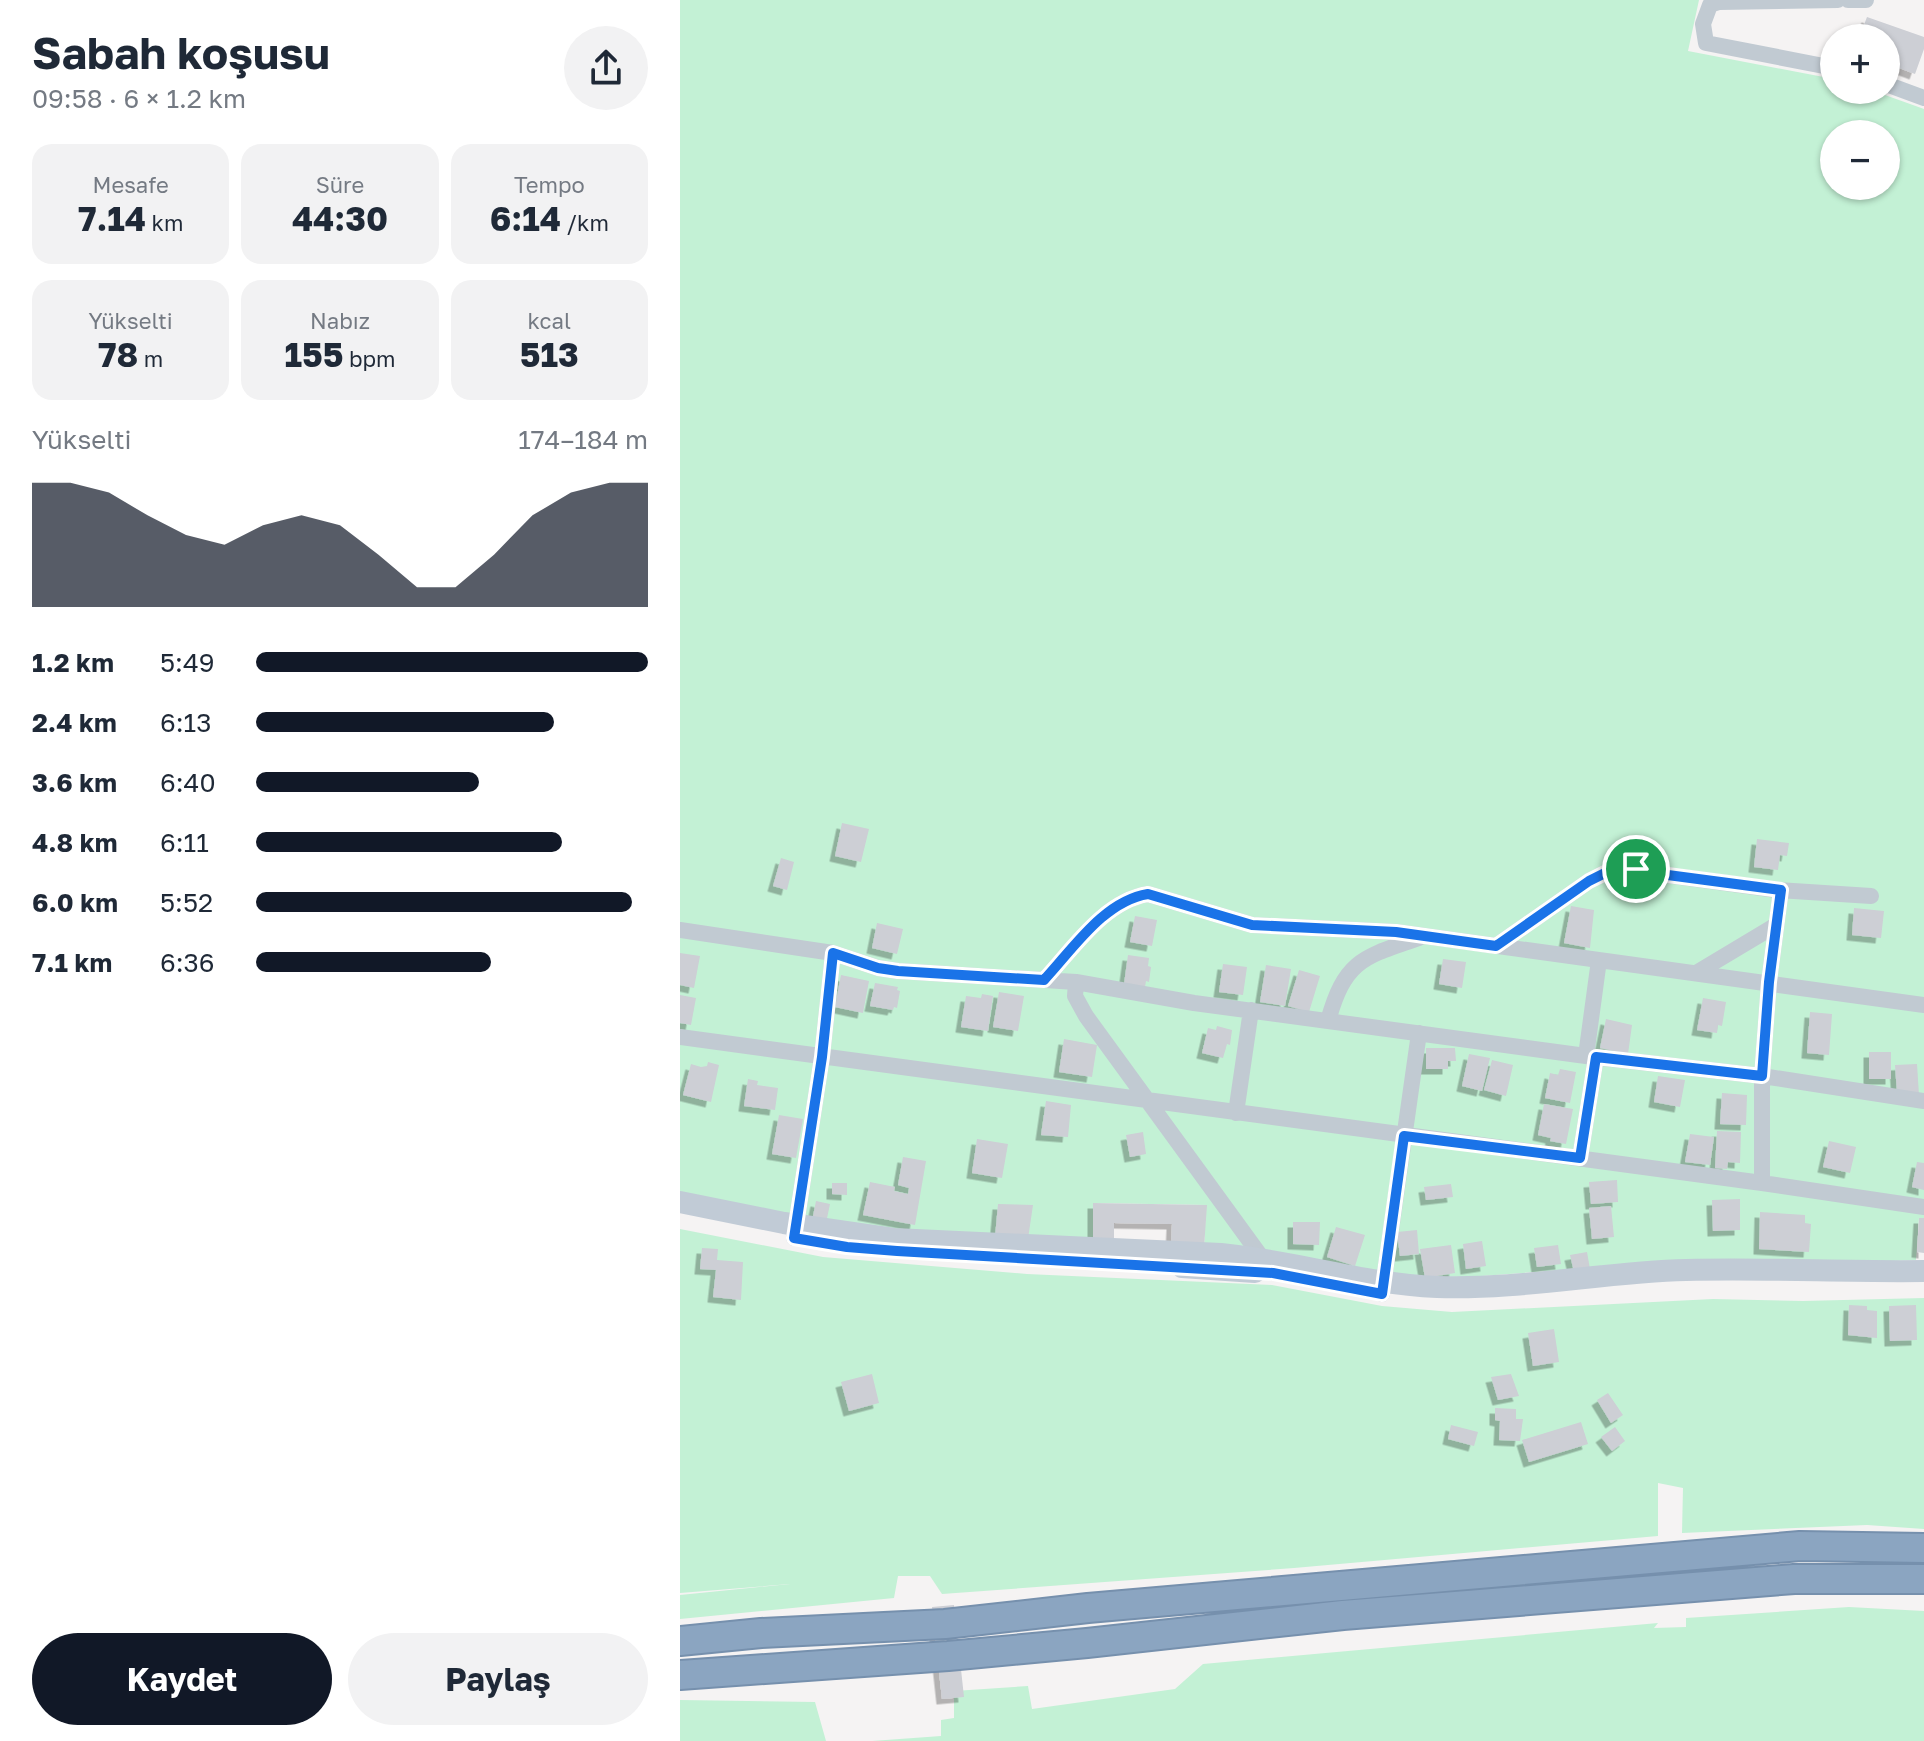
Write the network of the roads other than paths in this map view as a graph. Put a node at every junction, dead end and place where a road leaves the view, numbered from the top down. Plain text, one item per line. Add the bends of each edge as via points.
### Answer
1 (1838, 0) edge
2 (1848, 0) edge
3 (1866, 0) edge
4 (1820, 65) edge
5 (1900, 89) edge
6 (1924, 98) edge
7 (1781, 890) junction
8 (1871, 896) dead end
9 (680, 918) edge
10 (1776, 925) junction
11 (680, 930) edge
12 (703, 933) junction
13 (1424, 936) junction
14 (1496, 946) junction
15 (833, 953) junction
16 (1599, 960) junction
17 (1696, 973) junction
18 (1044, 980) junction
19 (1076, 982) junction
20 (1769, 982) junction
21 (1924, 1005) edge
22 (1251, 1010) junction
23 (1328, 1021) junction
24 (1419, 1033) junction
25 (680, 1037) edge
26 (1591, 1056) junction
27 (822, 1057) junction
28 (1762, 1076) junction
29 (1148, 1101) junction
30 (1924, 1101) edge
31 (1236, 1113) junction
32 (1404, 1136) junction
33 (1580, 1158) junction
34 (1762, 1183) junction
35 (680, 1202) edge
36 (1924, 1207) edge
37 (680, 1215) edge
38 (795, 1232) junction
39 (1268, 1266) junction
40 (1924, 1271) edge
41 (1924, 1283) edge
42 (1383, 1288) junction
43 (1924, 1548) edge
44 (1924, 1579) edge
45 (680, 1641) edge
46 (680, 1675) edge

1 - 4 street via 1714,3 1703,24 1706,43
2 - 3 street
5 - 6 street
7 - 8 street
7 - 10 street
7 - 14 street via 1615,868
9 - 12 street
10 - 17 street
10 - 20 street
11 - 12 street
12 - 15 street
13 - 14 street
13 - 18 street via 1252,925 1148,894 1113,908
13 - 23 street via 1355,965 1342,981
14 - 16 street
15 - 18 street via 898,971
15 - 27 street
16 - 17 street
16 - 26 street
17 - 20 street
18 - 19 street
19 - 22 street
19 - 29 street via 1075,996 1086,1016
20 - 21 street
20 - 28 street
22 - 23 street
22 - 31 street
23 - 24 street
24 - 26 street
24 - 32 street
25 - 27 street
26 - 28 street
26 - 33 street
27 - 29 street
27 - 38 street
28 - 30 street
28 - 34 street
29 - 31 street
29 - 39 street
31 - 32 street
32 - 33 street
32 - 42 street
33 - 34 street
34 - 36 street
35 - 38 main road
37 - 38 main road
38 - 39 main road via 847,1247 897,1251
39 - 42 main road
40 - 42 main road via 1685,1270 1490,1286
41 - 42 main road via 1695,1283 1486,1301 1418,1299
43 - 45 highway via 1800,1546 945,1624
44 - 46 highway via 1794,1579 1343,1615 948,1656

